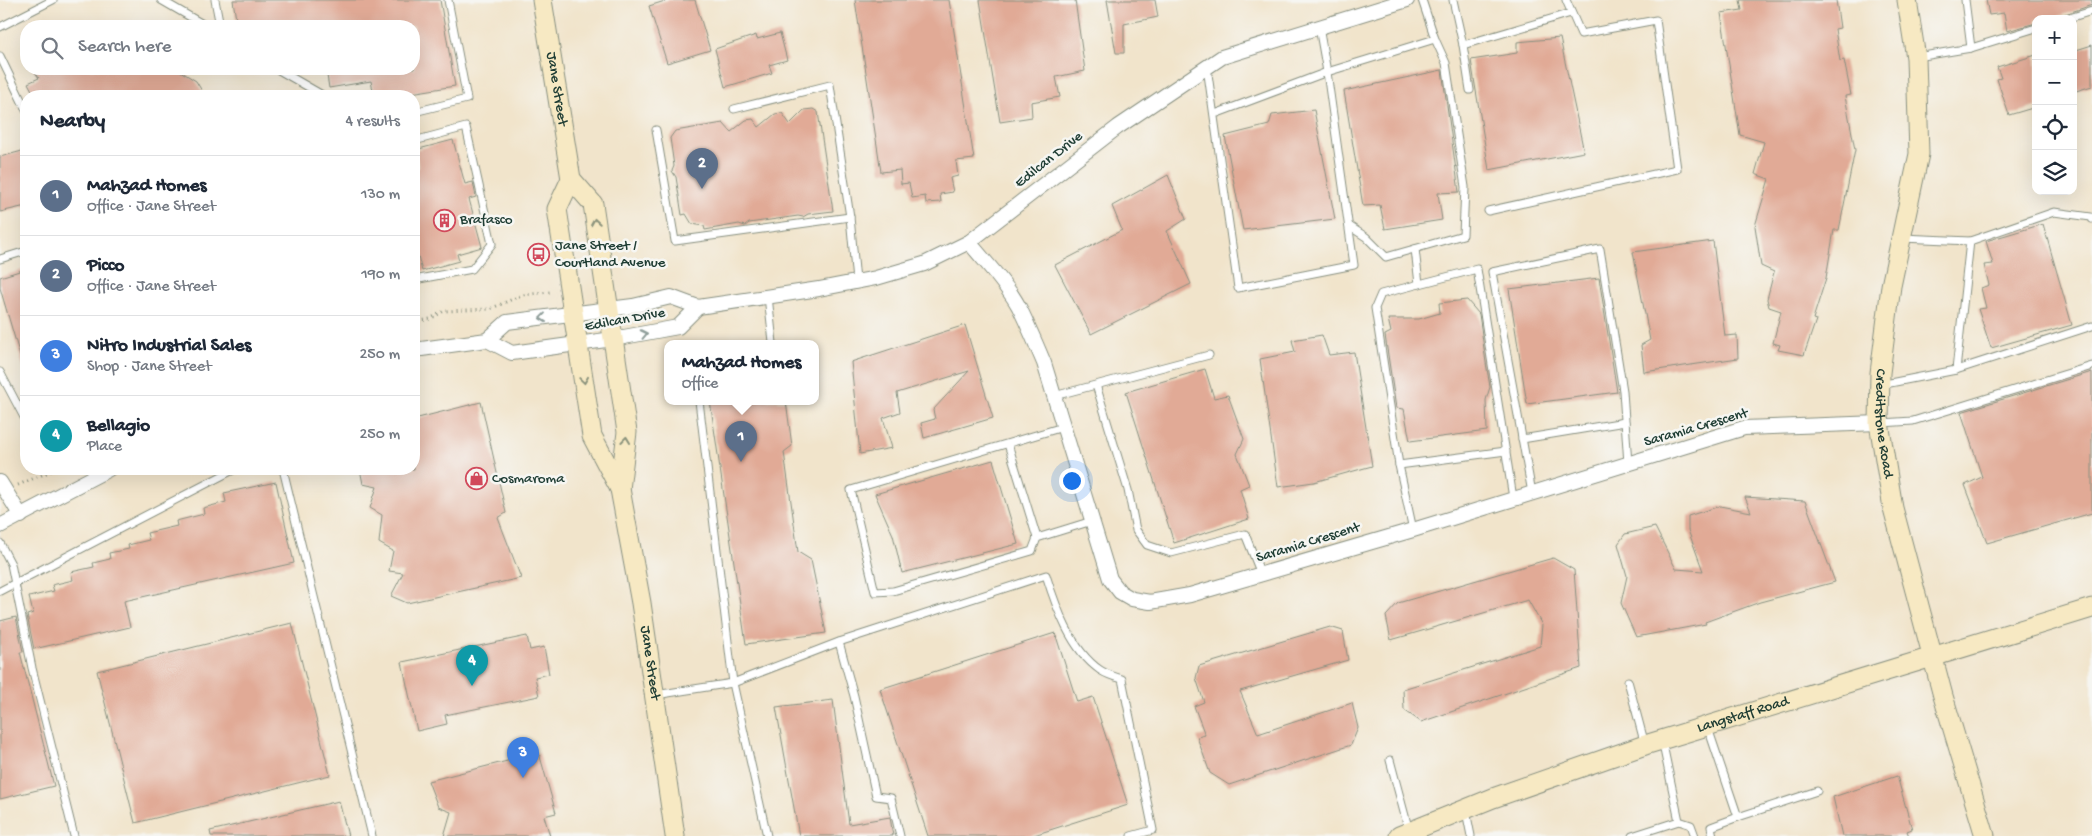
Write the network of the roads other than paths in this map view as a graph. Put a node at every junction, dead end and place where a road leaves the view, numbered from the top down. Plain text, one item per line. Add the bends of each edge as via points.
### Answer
1 (53, 0) edge
2 (215, 0) edge
3 (448, 0) edge
4 (542, 0) edge
5 (1407, 0) edge
6 (1422, 0) edge
7 (1452, 0) edge
8 (1566, 0) edge
9 (1907, 0) edge
10 (1965, 0) edge
11 (165, 1) edge
12 (2092, 11) edge
13 (1571, 13) junction
14 (2077, 16) edge
15 (196, 20) edge
16 (219, 20) edge
17 (0, 27) edge
18 (1319, 27) junction
19 (2032, 29) edge
20 (1436, 39) junction
21 (1463, 45) junction
22 (1971, 48) junction
23 (0, 56) edge
24 (1916, 58) junction
25 (1207, 66) junction
26 (1327, 72) junction
27 (287, 75) edge
28 (314, 90) edge
29 (1470, 90) dead end
30 (20, 98) edge
31 (734, 108) dead end
32 (420, 111) edge
33 (1215, 114) junction
34 (656, 130) dead end
35 (420, 139) edge
36 (570, 179) junction
37 (1488, 211) dead end
38 (850, 217) junction
39 (2092, 217) edge
40 (1349, 226) junction
41 (1902, 238) junction
42 (1970, 241) junction
43 (969, 242) junction
44 (1415, 249) junction
45 (20, 253) edge
46 (0, 259) edge
47 (420, 279) edge
48 (856, 282) junction
49 (1419, 284) junction
50 (768, 296) junction
51 (698, 307) junction
52 (608, 309) junction
53 (574, 314) junction
54 (2092, 326) edge
55 (613, 339) junction
56 (487, 340) junction
57 (773, 340) edge
58 (578, 344) junction
59 (420, 349) edge
60 (1208, 355) dead end
61 (2092, 366) edge
62 (1956, 370) junction
63 (0, 372) edge
64 (1096, 385) junction
65 (1880, 385) junction
66 (1054, 396) junction
67 (699, 405) edge
68 (20, 410) edge
69 (1625, 422) junction
70 (1879, 423) junction
71 (1063, 427) junction
72 (1522, 439) junction
73 (1008, 444) junction
74 (1506, 451) junction
75 (1628, 464) junction
76 (1399, 465) junction
77 (99, 475) edge
78 (223, 475) edge
79 (284, 475) edge
80 (0, 482) edge
81 (620, 489) junction
82 (1532, 493) junction
83 (1513, 498) junction
84 (21, 516) junction
85 (1092, 521) junction
86 (0, 526) edge
87 (1413, 530) junction
88 (1037, 538) junction
89 (0, 543) edge
90 (1261, 574) junction
91 (14, 584) junction
92 (0, 591) edge
93 (2092, 608) edge
94 (839, 642) junction
95 (1934, 658) junction
96 (1628, 681) dead end
97 (734, 683) junction
98 (655, 695) junction
99 (1708, 727) junction
100 (1654, 743) junction
101 (1390, 760) dead end
102 (1817, 791) dead end
103 (1465, 809) junction
104 (1738, 817) junction
105 (1679, 821) junction
106 (1154, 833) edge
107 (1406, 834) edge
108 (74, 836) edge
109 (372, 836) edge
110 (675, 836) edge
111 (767, 836) edge
112 (900, 836) edge
113 (1131, 836) edge
114 (1471, 836) edge
115 (1632, 836) edge
116 (1695, 836) edge
117 (1713, 836) edge
118 (1985, 836) edge

1 - 17 lane
2 - 16 lane
3 - 32 lane via 467,99
4 - 36 street, Jane Street
5 - 18 street, Edilcan Drive
6 - 20 lane
7 - 21 lane
8 - 13 lane
9 - 24 street, Creditstone Road
10 - 22 lane
11 - 15 lane
12 - 14 lane
13 - 21 lane
13 - 37 lane via 1580,34 1656,20 1677,169
18 - 25 street, Edilcan Drive via 1222,57
18 - 26 lane
19 - 22 lane
20 - 26 lane
20 - 44 lane via 1446,63 1465,187 1462,235
21 - 29 lane
22 - 24 lane
23 - 30 lane
24 - 41 street, Creditstone Road via 1919,154
25 - 33 lane
25 - 43 street, Edilcan Drive via 1118,127
26 - 33 lane
26 - 40 lane
27 - 28 lane
31 - 38 lane via 830,85
33 - 40 lane via 1238,288 1354,265
34 - 38 lane via 675,241
35 - 47 lane via 466,127 492,244 472,269
52 -> 36 street, Jane Street via 593,204
36 - 53 street, Jane Street via 558,209
38 - 48 lane
39 - 42 lane via 2054,212
40 - 44 lane via 1386,256
41 - 42 lane
41 - 65 street, Creditstone Road via 1891,286
42 - 62 lane
43 - 48 street, Edilcan Drive via 924,264
43 - 66 street, Saramia Crescent via 1018,305 1044,363
44 - 49 lane
45 - 46 lane
48 - 50 street, Edilcan Drive
49 - 74 lane via 1477,269
49 - 76 lane via 1382,294 1375,308
50 - 51 street, Edilcan Drive
50 - 57 lane
51 - 52 street, Edilcan Drive via 671,297
55 -> 51 street, Edilcan Drive via 678,327
52 - 53 street, Edilcan Drive
52 - 55 street, Jane Street
53 -> 56 street, Edilcan Drive via 507,322
53 - 58 street, Jane Street
54 - 62 lane
55 - 58 street, Edilcan Drive
81 -> 55 street, Jane Street via 626,432
56 - 58 street, Edilcan Drive via 512,353
56 - 59 street
58 -> 81 street, Jane Street via 592,436
60 - 64 lane
61 - 70 lane via 1914,421
62 - 65 lane
63 - 68 lane
64 - 66 lane
64 - 90 lane via 1128,490 1136,530 1148,545 1171,553 1245,534
65 - 70 street, Creditstone Road
66 - 71 street, Saramia Crescent
67 - 97 lane
69 - 72 lane
69 - 72 lane via 1600,249 1492,272
69 - 75 lane
70 - 75 street, Saramia Crescent via 1744,428
70 - 95 street, Creditstone Road via 1893,508
71 - 73 lane
71 - 85 street, Saramia Crescent
72 - 82 lane
73 - 88 lane
73 - 88 lane via 851,490 875,592 893,591 1032,551
74 - 76 lane
74 - 83 lane
75 - 82 street, Saramia Crescent
76 - 87 lane
77 - 84 street
78 - 91 lane
79 - 109 lane
80 - 84 street
81 - 98 street, Jane Street
82 - 83 street, Saramia Crescent
83 - 87 street, Saramia Crescent
84 - 86 street
85 - 88 lane
85 - 90 street, Saramia Crescent via 1110,579 1120,592 1132,599 1150,602 1190,596
87 - 90 street, Saramia Crescent
89 - 91 lane via 11,564
91 - 92 lane
91 - 108 lane
93 - 95 street, Langstaff Road
94 - 97 lane
94 - 106 lane via 1046,575 1055,603 1074,640 1100,670 1122,680
94 - 112 lane via 876,796 891,798
95 - 99 street, Langstaff Road
95 - 118 street, Creditstone Road
96 - 100 lane
97 - 98 lane
97 - 111 lane
98 - 110 street, Jane Street
99 - 100 street, Langstaff Road
99 - 104 lane
100 - 103 street, Langstaff Road
100 - 105 lane
101 - 107 lane
102 - 104 lane
103 - 107 street, Langstaff Road
103 - 114 lane
104 - 117 lane via 1711,828
105 - 115 lane
105 - 116 lane via 1691,825
106 - 113 lane

